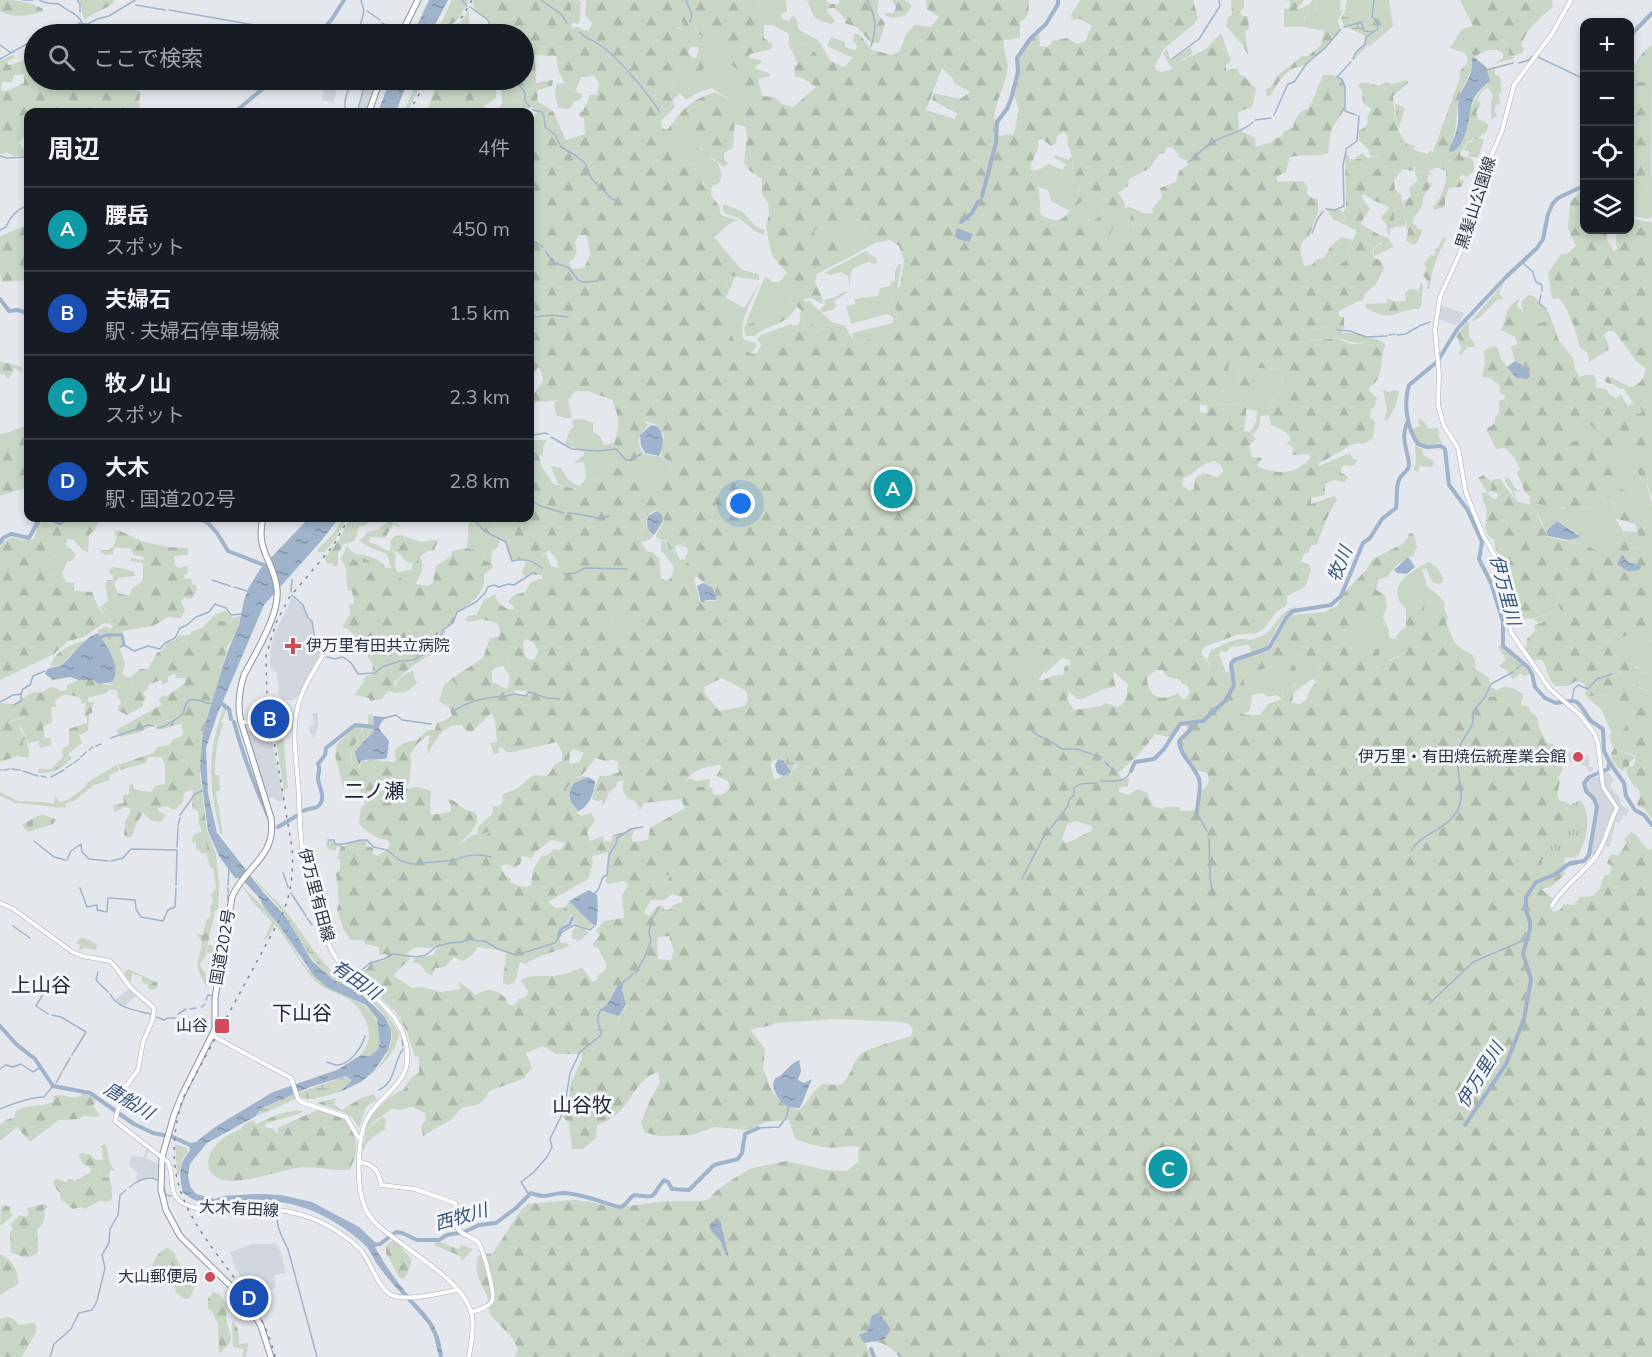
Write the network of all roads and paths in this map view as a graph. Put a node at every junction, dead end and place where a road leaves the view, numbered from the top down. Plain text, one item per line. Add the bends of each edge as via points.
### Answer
1 (418, 0) edge
2 (1571, 0) edge
3 (406, 24) edge
4 (377, 90) edge
5 (370, 108) edge
6 (262, 522) edge
7 (324, 653) dead end
8 (242, 722) junction
9 (264, 723) dead end
10 (0, 903) edge
11 (1552, 906) dead end
12 (213, 1036) junction
13 (361, 1138) junction
14 (162, 1157) junction
15 (360, 1162) junction
16 (458, 1290) junction
17 (471, 1312) junction
18 (271, 1357) edge
19 (469, 1357) edge

1 - 3 highway
2 - 11 main road, 黒髪山公園線 via 1512,90 1460,254 1440,297 1435,330 1439,412 1458,448 1466,493 1499,563 1510,632 1550,689 1594,733 1604,790 1617,809 1600,850
4 - 5 highway
6 - 8 highway, 国道202号 via 260,539 278,592 275,610 240,687
7 - 13 main road, 伊万里有田線 via 302,695 294,726 306,869 333,953 389,1011 402,1031 406,1049 400,1081 371,1113
8 - 9 main road
8 - 12 highway, 国道202号 via 272,825 268,849 239,884 231,903 216,987
10 - 14 main road via 77,954 110,962 154,1008 138,1070 123,1090 115,1121
12 - 13 main road via 291,1078 301,1102 346,1117
12 - 14 highway, 国道202号 via 182,1095
13 - 15 main road, 伊万里有田線
14 - 16 main road, 大木有田線 via 171,1167 172,1188 181,1203 230,1211 280,1210 312,1218 352,1242 371,1264 385,1291 395,1296
14 - 18 highway, 国道202号 via 162,1196 174,1227 195,1254 248,1302
15 - 16 main road, 伊万里有田線 via 363,1205 371,1219
15 - 17 main road via 378,1173 381,1185 415,1189 455,1203 457,1226 479,1244 494,1290 489,1305
16 - 17 main road
17 - 19 main road

